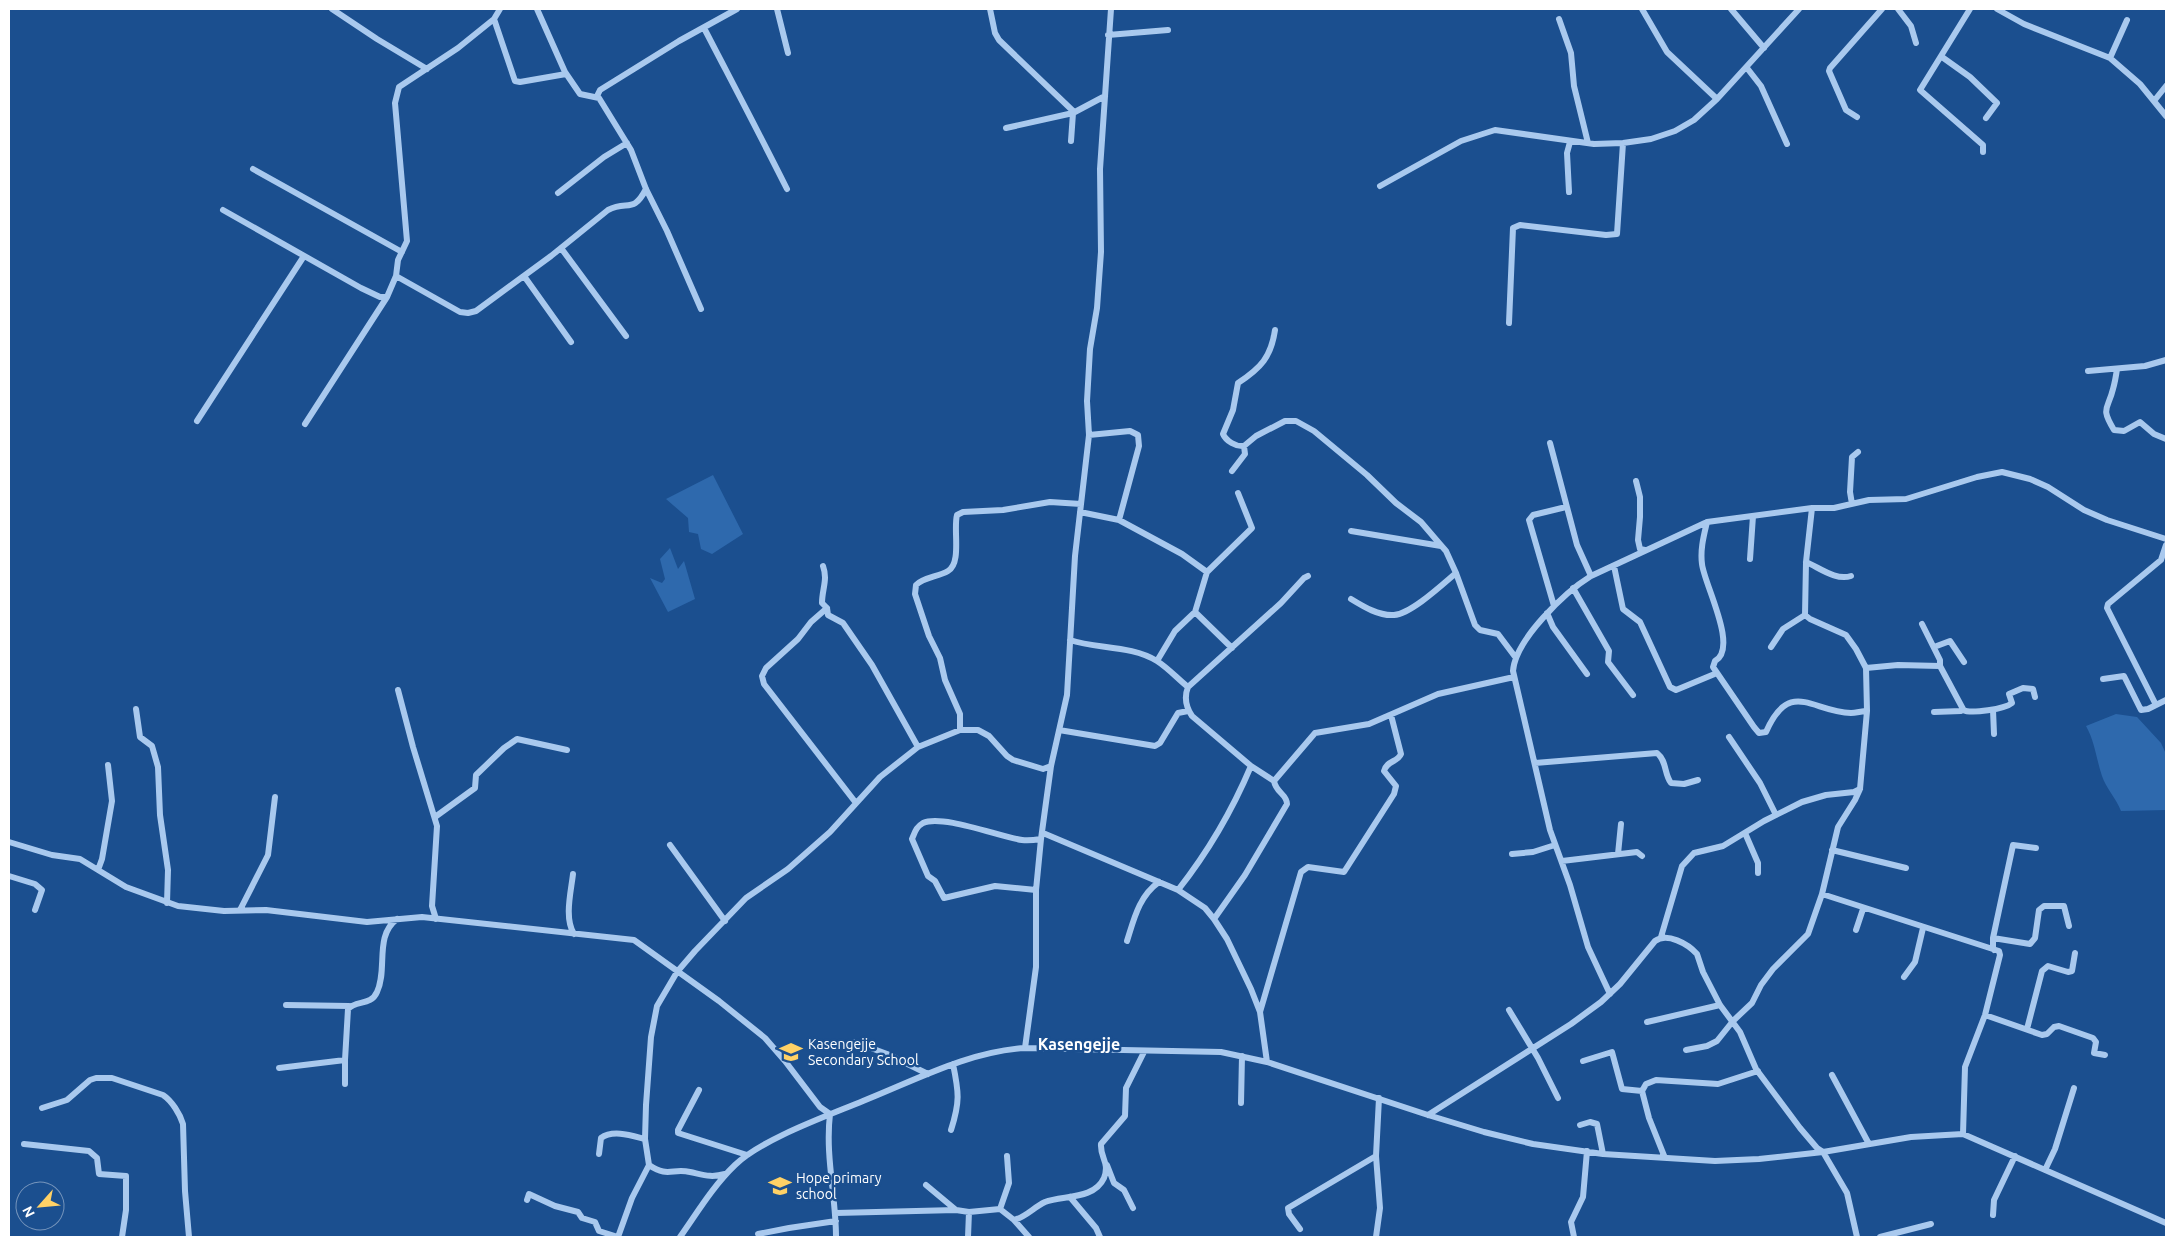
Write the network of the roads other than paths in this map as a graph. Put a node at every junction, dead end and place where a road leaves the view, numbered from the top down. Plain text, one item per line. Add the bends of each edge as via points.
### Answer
1 (332, 9) edge
2 (500, 9) edge
3 (537, 9) edge
4 (737, 9) edge
5 (777, 9) edge
6 (990, 9) edge
7 (1111, 9) edge
8 (1642, 9) edge
9 (1731, 9) edge
10 (1799, 9) edge
11 (1882, 9) edge
12 (1898, 9) edge
13 (1970, 9) edge
14 (1997, 9) edge
15 (494, 19) junction
16 (1559, 19) dead end
17 (2127, 20) dead end
18 (704, 28) junction
19 (1168, 30) dead end
20 (1108, 35) junction
21 (1916, 43) dead end
22 (1764, 48) junction
23 (788, 53) dead end
24 (1942, 57) junction
25 (2110, 58) junction
26 (427, 68) junction
27 (1747, 68) junction
28 (566, 74) junction
29 (2166, 86) edge
30 (596, 96) junction
31 (1105, 96) junction
32 (1717, 99) junction
33 (2154, 101) junction
34 (1073, 113) junction
35 (2166, 116) edge
36 (1857, 117) dead end
37 (1986, 118) dead end
38 (1006, 128) dead end
39 (1070, 141) dead end
40 (1570, 142) junction
41 (627, 143) junction
42 (1588, 143) junction
43 (1623, 144) junction
44 (1787, 144) dead end
45 (1983, 152) dead end
46 (253, 168) dead end
47 (1380, 186) dead end
48 (646, 189) junction
49 (787, 189) dead end
50 (1569, 192) dead end
51 (558, 193) dead end
52 (223, 210) dead end
53 (561, 248) junction
54 (402, 252) junction
55 (304, 256) junction
56 (396, 276) junction
57 (524, 276) junction
58 (387, 297) junction
59 (701, 309) dead end
60 (1509, 323) dead end
61 (1275, 330) dead end
62 (626, 336) dead end
63 (571, 342) dead end
64 (2166, 360) edge
65 (2117, 369) junction
66 (2088, 370) dead end
67 (196, 421) dead end
68 (305, 424) dead end
69 (1089, 435) junction
70 (2166, 438) edge
71 (1550, 443) dead end
72 (1244, 446) junction
73 (1858, 452) dead end
74 (1232, 471) dead end
75 (1636, 481) dead end
76 (1238, 493) dead end
77 (1852, 504) junction
78 (1566, 507) junction
79 (1081, 508) junction
80 (1812, 508) junction
81 (1753, 516) junction
82 (1119, 520) junction
83 (1707, 522) junction
84 (1352, 531) dead end
85 (2166, 538) edge
86 (2166, 545) edge
87 (1441, 546) junction
88 (1645, 550) junction
89 (1750, 560) dead end
90 (1806, 562) junction
91 (823, 566) dead end
92 (1614, 566) junction
93 (1207, 572) junction
94 (1456, 574) junction
95 (1308, 576) dead end
96 (1590, 576) junction
97 (1852, 576) dead end
98 (1573, 588) junction
99 (1350, 599) dead end
100 (1554, 606) junction
101 (827, 608) junction
102 (1195, 612) junction
103 (1547, 613) junction
104 (1805, 615) junction
105 (1922, 624) dead end
106 (1070, 640) junction
107 (1771, 647) dead end
108 (1232, 648) junction
109 (1934, 648) junction
110 (1516, 658) junction
111 (1157, 661) junction
112 (1964, 662) dead end
113 (1940, 666) junction
114 (1866, 668) junction
115 (1717, 673) junction
116 (1587, 674) dead end
117 (1514, 678) junction
118 (2102, 679) dead end
119 (1188, 687) junction
120 (398, 690) dead end
121 (1633, 694) dead end
122 (2035, 697) dead end
123 (2166, 700) edge
124 (2156, 705) junction
125 (136, 709) dead end
126 (1963, 710) junction
127 (1994, 710) junction
128 (1188, 711) junction
129 (1867, 711) junction
130 (1934, 712) dead end
131 (1391, 715) junction
132 (960, 730) junction
133 (1059, 730) junction
134 (1994, 734) dead end
135 (1729, 737) dead end
136 (918, 748) junction
137 (567, 750) dead end
138 (1535, 763) junction
139 (108, 765) dead end
140 (1051, 766) junction
141 (1252, 766) junction
142 (1698, 780) dead end
143 (1274, 781) junction
144 (1860, 789) junction
145 (275, 797) dead end
146 (856, 803) junction
147 (1776, 815) junction
148 (435, 817) junction
149 (1621, 824) dead end
150 (1744, 833) junction
151 (1042, 836) junction
152 (9, 842) edge
153 (670, 845) dead end
154 (1555, 845) junction
155 (2036, 848) dead end
156 (1832, 850) junction
157 (1512, 854) dead end
158 (1618, 854) junction
159 (1642, 856) dead end
160 (1562, 862) junction
161 (1906, 868) dead end
162 (98, 870) junction
163 (1758, 873) dead end
164 (573, 874) dead end
165 (9, 876) edge
166 (1160, 882) junction
167 (1036, 890) junction
168 (1178, 890) junction
169 (1822, 894) junction
170 (167, 903) junction
171 (1863, 909) junction
172 (35, 910) dead end
173 (240, 910) junction
174 (398, 919) junction
175 (436, 919) junction
176 (1214, 919) junction
177 (725, 921) junction
178 (2069, 926) dead end
179 (1923, 928) junction
180 (1856, 930) dead end
181 (574, 934) junction
182 (1661, 937) junction
183 (1993, 938) junction
184 (1127, 941) dead end
185 (1994, 950) junction
186 (2075, 953) dead end
187 (677, 972) junction
188 (1904, 977) dead end
189 (1610, 994) junction
190 (286, 1005) dead end
191 (1720, 1005) junction
192 (350, 1006) junction
193 (1509, 1010) dead end
194 (1260, 1012) junction
195 (1985, 1015) junction
196 (1733, 1021) junction
197 (1647, 1022) dead end
198 (2027, 1029) junction
199 (855, 1042) dead end
200 (1025, 1048) junction
201 (1532, 1049) junction
202 (1686, 1050) dead end
203 (1144, 1052) junction
204 (2104, 1055) dead end
205 (1242, 1056) junction
206 (345, 1060) junction
207 (1583, 1061) dead end
208 (1267, 1062) junction
209 (953, 1064) junction
210 (279, 1068) dead end
211 (1758, 1071) junction
212 (928, 1074) junction
213 (1832, 1075) dead end
214 (345, 1084) dead end
215 (2074, 1088) dead end
216 (699, 1090) dead end
217 (1642, 1091) junction
218 (1379, 1098) junction
219 (1558, 1098) dead end
220 (1241, 1103) dead end
221 (42, 1108) dead end
222 (830, 1114) junction
223 (1428, 1115) junction
224 (1580, 1125) dead end
225 (951, 1130) dead end
226 (1963, 1134) junction
227 (645, 1139) junction
228 (24, 1144) dead end
229 (1869, 1144) junction
230 (1586, 1151) junction
231 (1823, 1152) junction
232 (599, 1154) dead end
233 (1603, 1154) junction
234 (747, 1155) junction
235 (1007, 1156) dead end
236 (1376, 1156) junction
237 (2015, 1156) junction
238 (1665, 1158) junction
239 (1107, 1164) junction
240 (649, 1165) junction
241 (2045, 1170) junction
242 (726, 1174) junction
243 (926, 1185) dead end
244 (1070, 1198) junction
245 (527, 1200) dead end
246 (1132, 1208) dead end
247 (1000, 1209) junction
248 (956, 1210) junction
249 (969, 1212) junction
250 (836, 1213) junction
251 (1993, 1215) dead end
252 (1014, 1220) junction
253 (836, 1222) junction
254 (2166, 1223) edge
255 (1931, 1224) dead end
256 (1300, 1229) dead end
257 (758, 1234) dead end
258 (774, 1235) edge
259 (122, 1237) edge
260 (189, 1237) edge
261 (618, 1237) edge
262 (680, 1237) edge
263 (836, 1237) edge
264 (968, 1237) edge
265 (1029, 1237) edge
266 (1100, 1237) edge
267 (1376, 1237) edge
268 (1574, 1237) edge
269 (1857, 1237) edge
270 (1880, 1237) edge

1 - 26 street
2 - 15 street
3 - 28 street
4 - 18 street
5 - 23 street
6 - 34 street via 995,33 1000,40
7 - 20 street
8 - 32 street via 1667,52
9 - 22 street
10 - 22 street
11 - 36 street via 1829,71 1846,110
12 - 21 street via 1911,26
13 - 24 street
14 - 25 street via 2024,24
15 - 26 street
15 - 28 street via 515,81
16 - 42 street via 1571,53 1574,86
17 - 25 street
18 - 30 street via 600,90
18 - 49 street
19 - 20 street
20 - 31 street
22 - 27 street
24 - 37 street via 1970,77 1997,103
24 - 45 street via 1921,91 1982,143
25 - 33 street
26 - 54 street via 398,87 395,103 407,236
27 - 32 street
27 - 44 street via 1761,86
28 - 30 street via 580,94
29 - 33 street
30 - 41 street
31 - 34 street
31 - 69 street via 1100,169 1100,262 1087,401
32 - 43 street via 1694,120 1675,131
33 - 35 street
34 - 38 street
34 - 39 street
40 - 42 street
40 - 47 street via 1495,130 1461,140
40 - 50 street via 1567,152
41 - 48 street
41 - 51 street
42 - 43 street
43 - 60 street via 1617,234 1520,225 1513,228
46 - 54 street
48 - 53 street via 640,200 608,210
48 - 59 street
52 - 55 street
53 - 57 street
53 - 62 street
54 - 56 street
55 - 58 street via 361,288
55 - 67 street
56 - 57 street via 460,312 468,313 476,312
56 - 58 street
57 - 63 street
58 - 68 street
61 - 72 street via 1270,353 1238,383 1223,434 1237,446
64 - 65 street
65 - 66 street
65 - 70 street via 2113,391 2105,406 2114,430 2124,431 2140,422 2154,434
69 - 79 street
69 - 82 street via 1130,431 1138,435 1139,446
71 - 78 street
72 - 74 street via 1245,454
72 - 87 street via 1279,423 1292,420 1302,423 1421,522
73 - 77 street via 1852,457
75 - 88 street via 1641,511 1638,543 1640,549
76 - 93 street via 1252,528
77 - 80 street
77 - 85 street via 1915,497 2002,472 2048,487 2107,520
78 - 96 street
78 - 100 street via 1533,515 1529,520
79 - 82 street
79 - 106 street
79 - 132 street via 1050,502 1003,510 963,512 957,515 955,523 954,565 950,571 916,585 915,594 926,629 960,714
80 - 81 street
80 - 90 street
81 - 83 street
81 - 89 street
82 - 93 street via 1182,554
83 - 88 street
83 - 115 street via 1702,563 1718,610 1723,644 1722,654 1713,664
84 - 87 street
86 - 124 street via 2161,560 2107,608
87 - 94 street
88 - 92 street
90 - 97 street via 1836,576
90 - 104 street
91 - 101 street via 826,584 822,603
92 - 96 street
92 - 115 street via 1623,609 1640,622 1670,687 1676,690
93 - 102 street
94 - 99 street via 1396,616 1379,613
94 - 110 street via 1475,625 1480,630 1498,634
95 - 108 street
96 - 98 street
98 - 100 street
98 - 121 street via 1609,651 1609,665
100 - 103 street
101 - 136 street via 828,615 843,623 872,665
101 - 146 street via 766,668 762,676 764,684
102 - 108 street
102 - 111 street via 1175,631
103 - 110 street
103 - 116 street via 1553,627
104 - 107 street via 1783,629
104 - 114 street via 1846,635
105 - 109 street
106 - 111 street via 1127,650
106 - 133 street via 1067,695
108 - 119 street
109 - 112 street via 1950,641
109 - 113 street
110 - 117 street
111 - 119 street
113 - 114 street
113 - 126 street
114 - 129 street
115 - 129 street via 1761,733 1766,732 1778,710 1792,703 1811,703 1852,713
117 - 131 street via 1443,692
117 - 138 street
118 - 124 street via 2124,676 2141,710
119 - 128 street
120 - 148 street
122 - 127 street via 2032,688 2016,690 2009,694 2011,704
123 - 124 street
125 - 170 street via 140,737 152,746 158,767 160,815 168,870
126 - 127 street
126 - 130 street
127 - 134 street
128 - 133 street via 1178,713 1155,746
128 - 141 street
129 - 144 street
131 - 143 street via 1361,725 1315,733
131 - 194 street via 1401,754 1384,771 1396,786 1394,794 1344,872 1308,867 1302,870
132 - 136 street
132 - 140 street via 978,730 989,736 1013,760 1043,770
133 - 140 street
135 - 147 street via 1760,783
136 - 146 street via 880,777
137 - 148 street via 517,740 476,775 475,788
138 - 142 street via 1657,753 1671,782 1684,784
138 - 154 street
139 - 162 street via 112,801
140 - 151 street
141 - 143 street
141 - 168 street via 1210,845
143 - 176 street via 1276,790 1285,797 1287,804 1246,876
144 - 147 street via 1818,796
144 - 156 street via 1838,827
145 - 173 street via 268,855
146 - 177 street via 830,832 746,898
147 - 150 street
148 - 175 street via 432,906
149 - 158 street
150 - 163 street via 1758,863
150 - 182 street via 1724,846 1694,853 1685,861
151 - 166 street
151 - 167 street
151 - 167 street via 1024,841 958,824 924,822 916,828 912,839 928,876 935,881 944,898 994,886
152 - 162 street via 52,855 80,859
153 - 177 street
154 - 157 street
154 - 160 street
155 - 183 street via 2013,845
156 - 161 street
156 - 169 street
158 - 159 street via 1637,852
158 - 160 street
160 - 189 street via 1585,938
162 - 170 street via 126,887
164 - 181 street via 569,918
165 - 172 street via 35,884 42,890
166 - 168 street
166 - 184 street via 1144,897
167 - 200 street via 1036,967
168 - 176 street via 1197,901
169 - 171 street
169 - 196 street via 1808,934 1773,970 1752,1003
170 - 173 street via 224,911
171 - 179 street
171 - 180 street
173 - 174 street via 367,922
174 - 175 street
174 - 192 street via 388,926 376,994 369,1001
175 - 181 street
176 - 194 street via 1239,961
177 - 187 street
178 - 183 street via 2064,906 2044,906 2039,910 2035,938 2030,944
179 - 185 street
179 - 188 street via 1915,962
181 - 187 street via 634,940
182 - 189 street
182 - 191 street via 1671,938 1697,954
183 - 185 street
185 - 195 street via 1998,950 2000,955
186 - 198 street via 2072,971 2048,966 2042,971
187 - 222 street via 764,1038 820,1107
187 - 227 street via 657,1006 651,1037
189 - 201 street
190 - 192 street
191 - 196 street
191 - 197 street
192 - 206 street
193 - 201 street
194 - 208 street
195 - 198 street
195 - 226 street via 1964,1070
196 - 202 street via 1713,1044
196 - 211 street
198 - 204 street via 2044,1036 2054,1026 2059,1026 2092,1038 2096,1042 2094,1053
199 - 212 street
200 - 203 street
200 - 209 street via 993,1052
201 - 219 street
201 - 223 street
203 - 205 street via 1200,1051
203 - 239 street via 1126,1088 1124,1116 1101,1144
205 - 208 street
205 - 220 street
206 - 210 street
206 - 214 street
207 - 217 street via 1612,1052 1622,1089
208 - 218 street
209 - 212 street
209 - 225 street via 959,1098
211 - 217 street via 1718,1084 1652,1081
211 - 231 street via 1800,1128
212 - 222 street
213 - 229 street
215 - 241 street
216 - 234 street via 678,1134
217 - 238 street
218 - 223 street
218 - 236 street
221 - 260 street via 68,1100 96,1078 112,1078 163,1095 169,1100 184,1124
222 - 234 street
222 - 250 street via 827,1148
223 - 230 street via 1533,1144
224 - 233 street via 1597,1124
226 - 229 street via 1911,1137
226 - 237 street
227 - 232 street via 605,1135 601,1138
227 - 240 street
228 - 259 street via 89,1151 97,1158 99,1174 126,1176
229 - 231 street
230 - 233 street
230 - 268 street via 1583,1197 1571,1222
231 - 238 street via 1736,1160
231 - 269 street via 1847,1193
233 - 238 street
234 - 242 street
235 - 247 street via 1009,1183
236 - 256 street via 1288,1208
236 - 267 street via 1380,1208
237 - 241 street
237 - 251 street via 1994,1200
239 - 244 street via 1097,1187
239 - 246 street via 1114,1183 1124,1190
240 - 242 street via 662,1172 689,1172 703,1177
240 - 261 street via 632,1198
241 - 254 street
242 - 262 street
243 - 248 street
244 - 252 street via 1044,1203
244 - 266 street
245 - 261 street via 529,1194 554,1206 578,1212 582,1218 595,1222 600,1231
247 - 249 street
247 - 252 street
248 - 249 street
248 - 250 street
249 - 264 street
250 - 253 street
252 - 265 street
253 - 258 street via 788,1228
253 - 263 street
255 - 270 street
257 - 258 street

